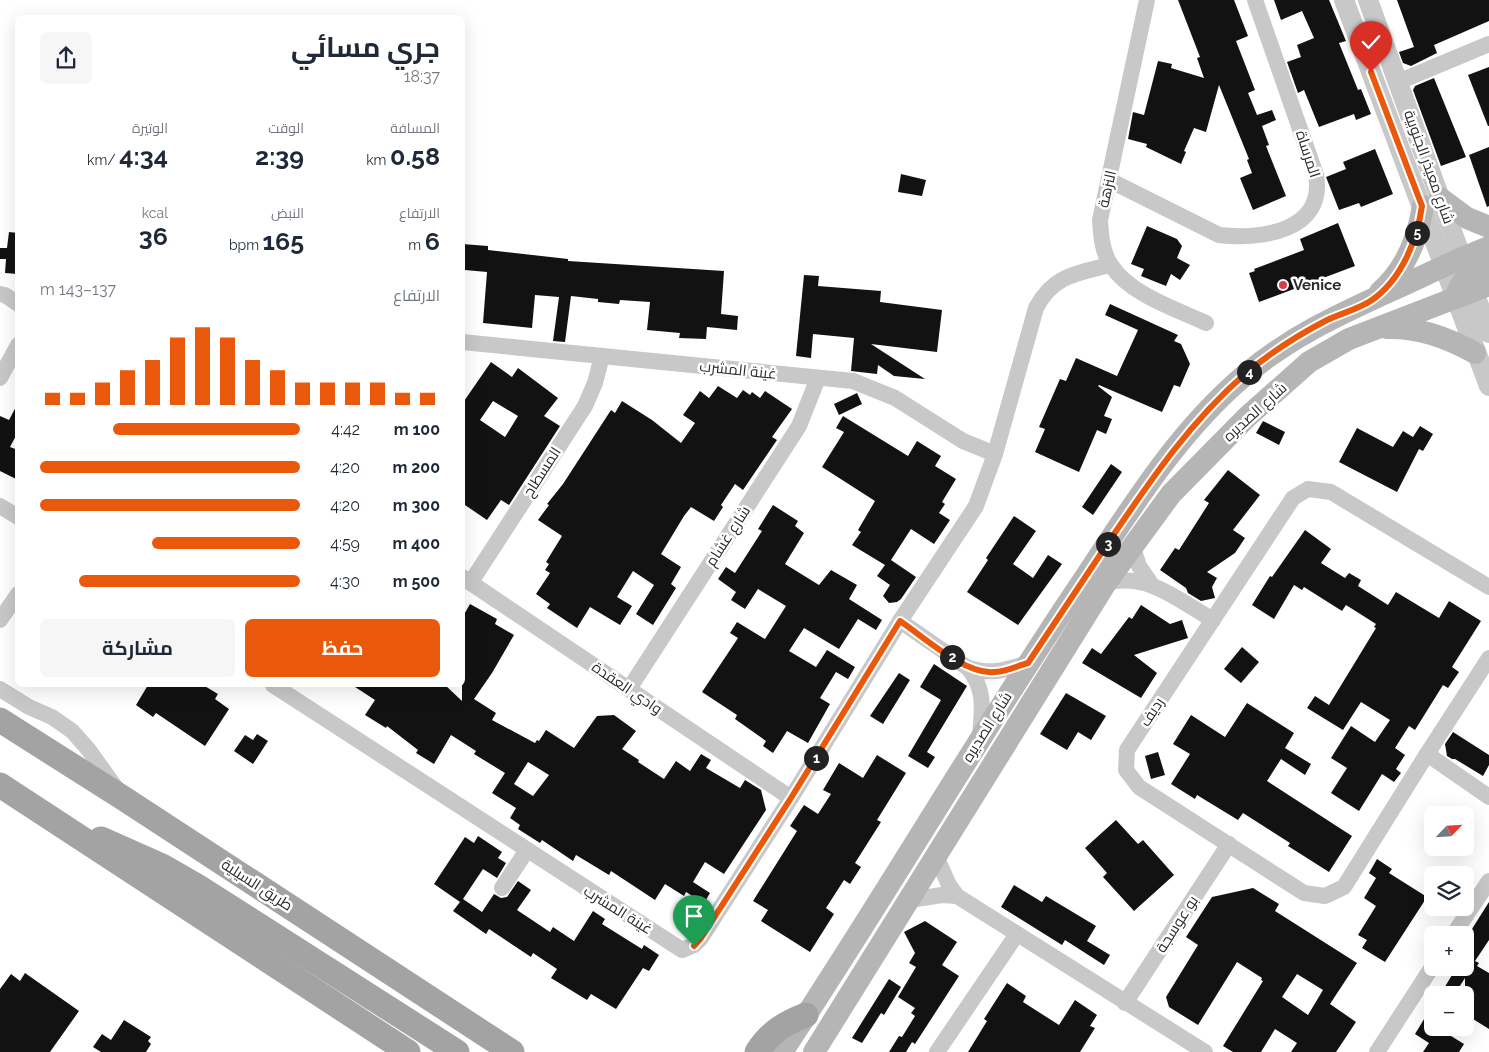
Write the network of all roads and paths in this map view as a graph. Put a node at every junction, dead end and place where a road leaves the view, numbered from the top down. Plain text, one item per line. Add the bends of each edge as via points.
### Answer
1 (1146, 0) edge
2 (1255, 0) edge
3 (1344, 0) edge
4 (1368, 0) edge
5 (1489, 44) edge
6 (1398, 82) junction
7 (1109, 180) junction
8 (1431, 202) junction
9 (1489, 227) edge
10 (1489, 247) edge
11 (1110, 265) junction
12 (1467, 277) edge
13 (0, 294) edge
14 (1372, 300) junction
15 (15, 302) edge
16 (1206, 323) dead end
17 (1375, 329) junction
18 (1489, 333) edge
19 (1349, 339) junction
20 (465, 342) edge
21 (15, 350) edge
22 (1475, 353) junction
23 (602, 356) junction
24 (0, 378) edge
25 (818, 378) junction
26 (1489, 386) edge
27 (995, 454) junction
28 (0, 506) edge
29 (15, 515) edge
30 (1132, 545) junction
31 (467, 580) edge
32 (1106, 583) junction
33 (1152, 584) junction
34 (1489, 587) edge
35 (15, 598) edge
36 (0, 620) edge
37 (1212, 620) junction
38 (900, 621) junction
39 (1489, 658) edge
40 (1028, 663) junction
41 (968, 668) junction
42 (275, 687) edge
43 (0, 689) edge
44 (629, 689) junction
45 (0, 720) edge
46 (980, 738) junction
47 (1427, 754) junction
48 (0, 786) edge
49 (1489, 797) edge
50 (123, 798) junction
51 (791, 798) junction
52 (59, 824) junction
53 (1229, 844) junction
54 (527, 850) junction
55 (936, 856) junction
56 (1489, 880) edge
57 (502, 888) dead end
58 (957, 896) junction
59 (910, 900) junction
60 (1460, 926) edge
61 (1017, 934) junction
62 (1426, 976) edge
63 (1125, 1003) junction
64 (806, 1015) junction
65 (408, 1052) edge
66 (457, 1052) edge
67 (512, 1052) edge
68 (757, 1052) edge
69 (782, 1052) edge
70 (814, 1052) edge
71 (937, 1052) edge
72 (1205, 1052) edge
73 (1377, 1052) edge

1 - 7 street, النزهة
2 - 7 street, المرساة via 1319,188 1316,202 1307,215 1276,232 1261,236 1220,235
3 - 8 street, شارع معيذر الجنوبية
4 - 6 street, شارع معيذر الجنوبية
5 - 6 street
6 - 8 street, شارع معيذر الجنوبية
7 - 11 street, النزهة via 1100,220 1102,243
8 - 9 main road
8 - 12 street, شارع معيذر الجنوبية
8 - 14 main road via 1404,262
10 - 12 main road, شارع الصديره
11 - 16 street, النزهة via 1124,282
11 - 27 street, غينة المشرب via 1064,278 1043,295 1036,308
12 - 14 main road, شارع الصديره
12 - 17 main road, شارع الصديره
12 - 18 street, شارع معيذر الجنوبية
12 - 19 main road via 1376,315
12 - 22 street, شارع معيذر الجنوبية
13 - 15 street
14 - 40 main road, شارع الصديره via 1326,321 1277,350 1217,400 1190,428 1144,490
17 - 19 main road, شارع الصديره
17 - 22 main road via 1429,333
19 - 30 main road, شارع الصديره via 1309,362 1246,417 1179,484
20 - 23 street, غينة المشرب
21 - 24 street
22 - 26 street, شارع معيذر الجنوبية
23 - 25 street, غينة المشرب
23 - 31 street, المسطاح via 585,406
25 - 27 street, غينة المشرب via 853,381 895,398 963,441
25 - 44 street, شارع غشام via 799,426
27 - 38 street, غينة المشرب via 976,506
28 - 29 street
30 - 32 main road, شارع الصديره
30 - 33 street via 1139,566
31 - 44 street, وادي العقدة
32 - 33 street via 1130,579
32 - 55 main road, شارع الصديره
33 - 37 street
34 - 37 street, رديف via 1331,492 1308,489 1293,498
35 - 36 street
37 - 53 street, رديف via 1127,750 1126,770 1139,787
38 - 41 street
38 - 51 street, غينة المشرب
39 - 47 street, رديف
40 - 41 street via 995,672
40 - 46 main road, شارع الصديره
41 - 46 street via 978,682 983,698
42 - 54 street, غينة المشرب
43 - 50 street via 72,731
44 - 51 street, وادي العقدة
45 - 50 main road, طريق السيلية
46 - 64 main road, شارع الصديره
47 - 49 street
47 - 53 street, رديف via 1344,887 1332,893 1325,896 1304,893
48 - 52 main road
50 - 67 main road, طريق السيلية
51 - 54 street, غينة المشرب via 701,938 694,946 682,950
52 - 65 main road
52 - 66 main road via 104,839 164,866
53 - 63 street, بو عوسجة
54 - 57 street
55 - 58 street
55 - 59 main road, شارع الصديره
56 - 60 street
58 - 59 street
58 - 61 street
59 - 70 main road, شارع الصديره
61 - 63 street
61 - 71 street
62 - 73 street
63 - 72 street
64 - 68 main road via 779,1027
64 - 69 main road, شارع الصديره

